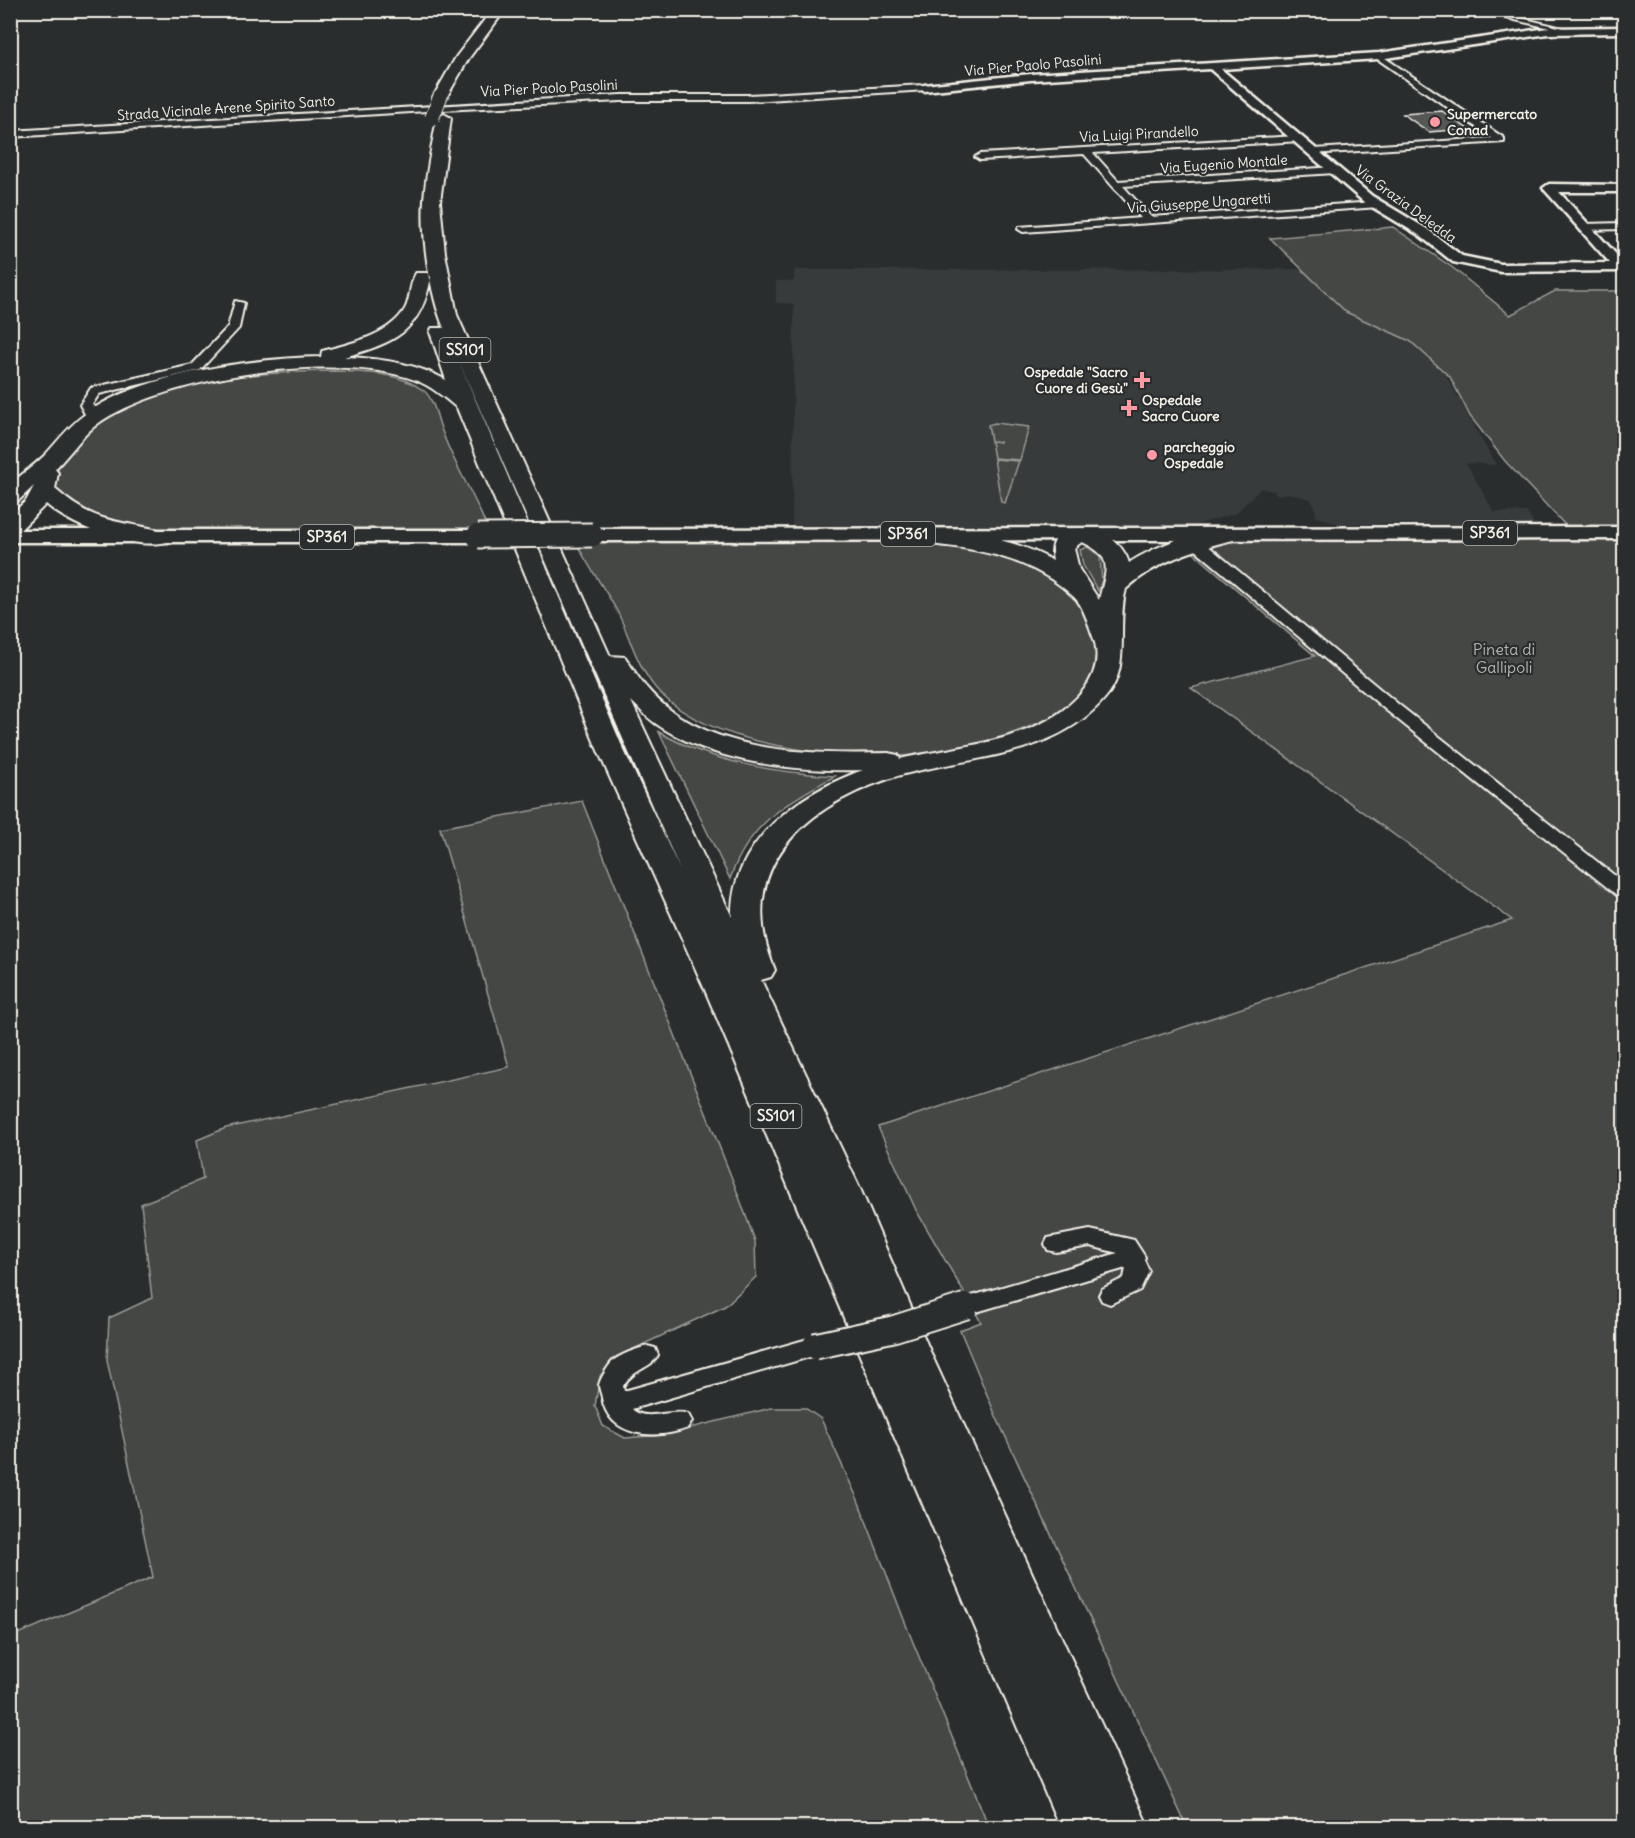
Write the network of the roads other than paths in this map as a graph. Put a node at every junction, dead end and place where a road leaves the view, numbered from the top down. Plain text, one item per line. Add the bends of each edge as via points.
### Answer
1 (499, 10) edge
2 (507, 10) edge
3 (1475, 10) edge
4 (1567, 30) junction
5 (1624, 30) edge
6 (1379, 56) junction
7 (1212, 66) junction
8 (924, 88) joint
9 (442, 107) junction
10 (10, 134) edge
11 (1298, 139) junction
12 (1086, 151) junction
13 (1314, 152) junction
14 (980, 157) dead end
15 (1335, 170) junction
16 (1115, 184) junction
17 (1624, 188) edge
18 (1376, 205) junction
19 (1148, 220) junction
20 (1624, 226) edge
21 (1584, 227) junction
22 (1023, 229) dead end
23 (1623, 267) edge
24 (422, 277) junction
25 (239, 303) dead end
26 (289, 365) junction
27 (466, 405) junction
28 (97, 415) junction
29 (53, 459) junction
30 (44, 491) junction
31 (11, 495) edge
32 (10, 527) edge
33 (1080, 533) junction
34 (1624, 533) edge
35 (900, 534) junction
36 (1229, 534) junction
37 (10, 536) edge
38 (159, 537) junction
39 (1195, 542) junction
40 (560, 568) junction
41 (1115, 585) junction
42 (1090, 603) junction
43 (1108, 642) junction
44 (1015, 741) junction
45 (1624, 892) edge
46 (841, 1186) junction
47 (1056, 1244) dead end
48 (1134, 1257) junction
49 (1110, 1295) dead end
50 (647, 1355) dead end
51 (614, 1404) junction
52 (680, 1421) dead end
53 (1084, 1827) edge
54 (1126, 1827) edge

1 - 9 highway, SS101 via 463,57
2 - 9 highway, SS101
3 - 4 street
4 - 5 street, Via Pier Paolo Pasolini
4 - 6 street, Via Pier Paolo Pasolini
6 - 7 street, Via Pier Paolo Pasolini
6 - 13 street via 1501,140
7 - 8 street, Via Pier Paolo Pasolini
7 - 11 street, Via Grazia Deledda
8 - 9 street, Via Pier Paolo Pasolini via 749,98 621,98
9 - 10 street, Strada Vicinale Arene Spirito Santo
9 - 24 highway, SS101 via 419,203
9 - 40 highway, SS101 via 432,202 436,254 448,315
11 - 12 street, Via Luigi Pirandello
11 - 13 street, Via Grazia Deledda
12 - 14 street, Via Luigi Pirandello
12 - 16 street
13 - 15 street, Via Grazia Deledda
15 - 16 street, Via Eugenio Montale
15 - 18 street, Via Grazia Deledda
16 - 19 street
17 - 21 street via 1549,188
18 - 19 street, Via Giuseppe Ungaretti
18 - 23 street, Via Grazia Deledda via 1470,264 1502,268
19 - 22 street, Via Giuseppe Ungaretti
20 - 21 street
21 - 23 street
24 - 26 highway via 414,309 393,330 353,349
24 - 27 highway, SS101
25 - 28 street via 233,328 196,368 95,391 86,405 88,411
26 - 27 highway via 360,363 390,367 420,375 444,387
26 - 28 highway via 189,380 123,401
27 - 53 highway, SS101 via 608,744 721,990
28 - 29 highway via 79,428
29 - 30 highway
29 - 31 highway
30 - 32 highway via 34,506
30 - 38 highway via 77,519 110,530
33 - 35 main road, SP361
33 - 36 main road, SP361
33 - 41 highway via 1114,550 1119,565
33 - 42 highway via 1065,543 1062,552 1067,568
34 - 36 main road, SP361
35 - 38 main road, SP361, bridge
35 - 42 highway via 969,542 1034,560
36 - 39 highway
37 - 38 main road, SP361
39 - 41 highway via 1155,555
39 - 45 street via 1392,707
40 - 44 highway via 583,593 634,691 667,720 694,734 759,753 837,763 898,760
40 - 46 highway, SS101 via 633,736
41 - 43 highway
42 - 43 highway
43 - 44 highway via 1110,669 1105,682 1085,705 1065,721
44 - 46 highway via 994,749 893,769 855,782 791,821 757,862 745,907 751,950 812,1085
46 - 54 highway, SS101 via 914,1358
47 - 48 street via 1090,1238 1108,1240 1126,1246
48 - 49 street via 1138,1271 1132,1284
48 - 51 street, bridge via 893,1329 815,1346
50 - 51 street via 622,1367 611,1385
51 - 52 street via 621,1416 634,1425

